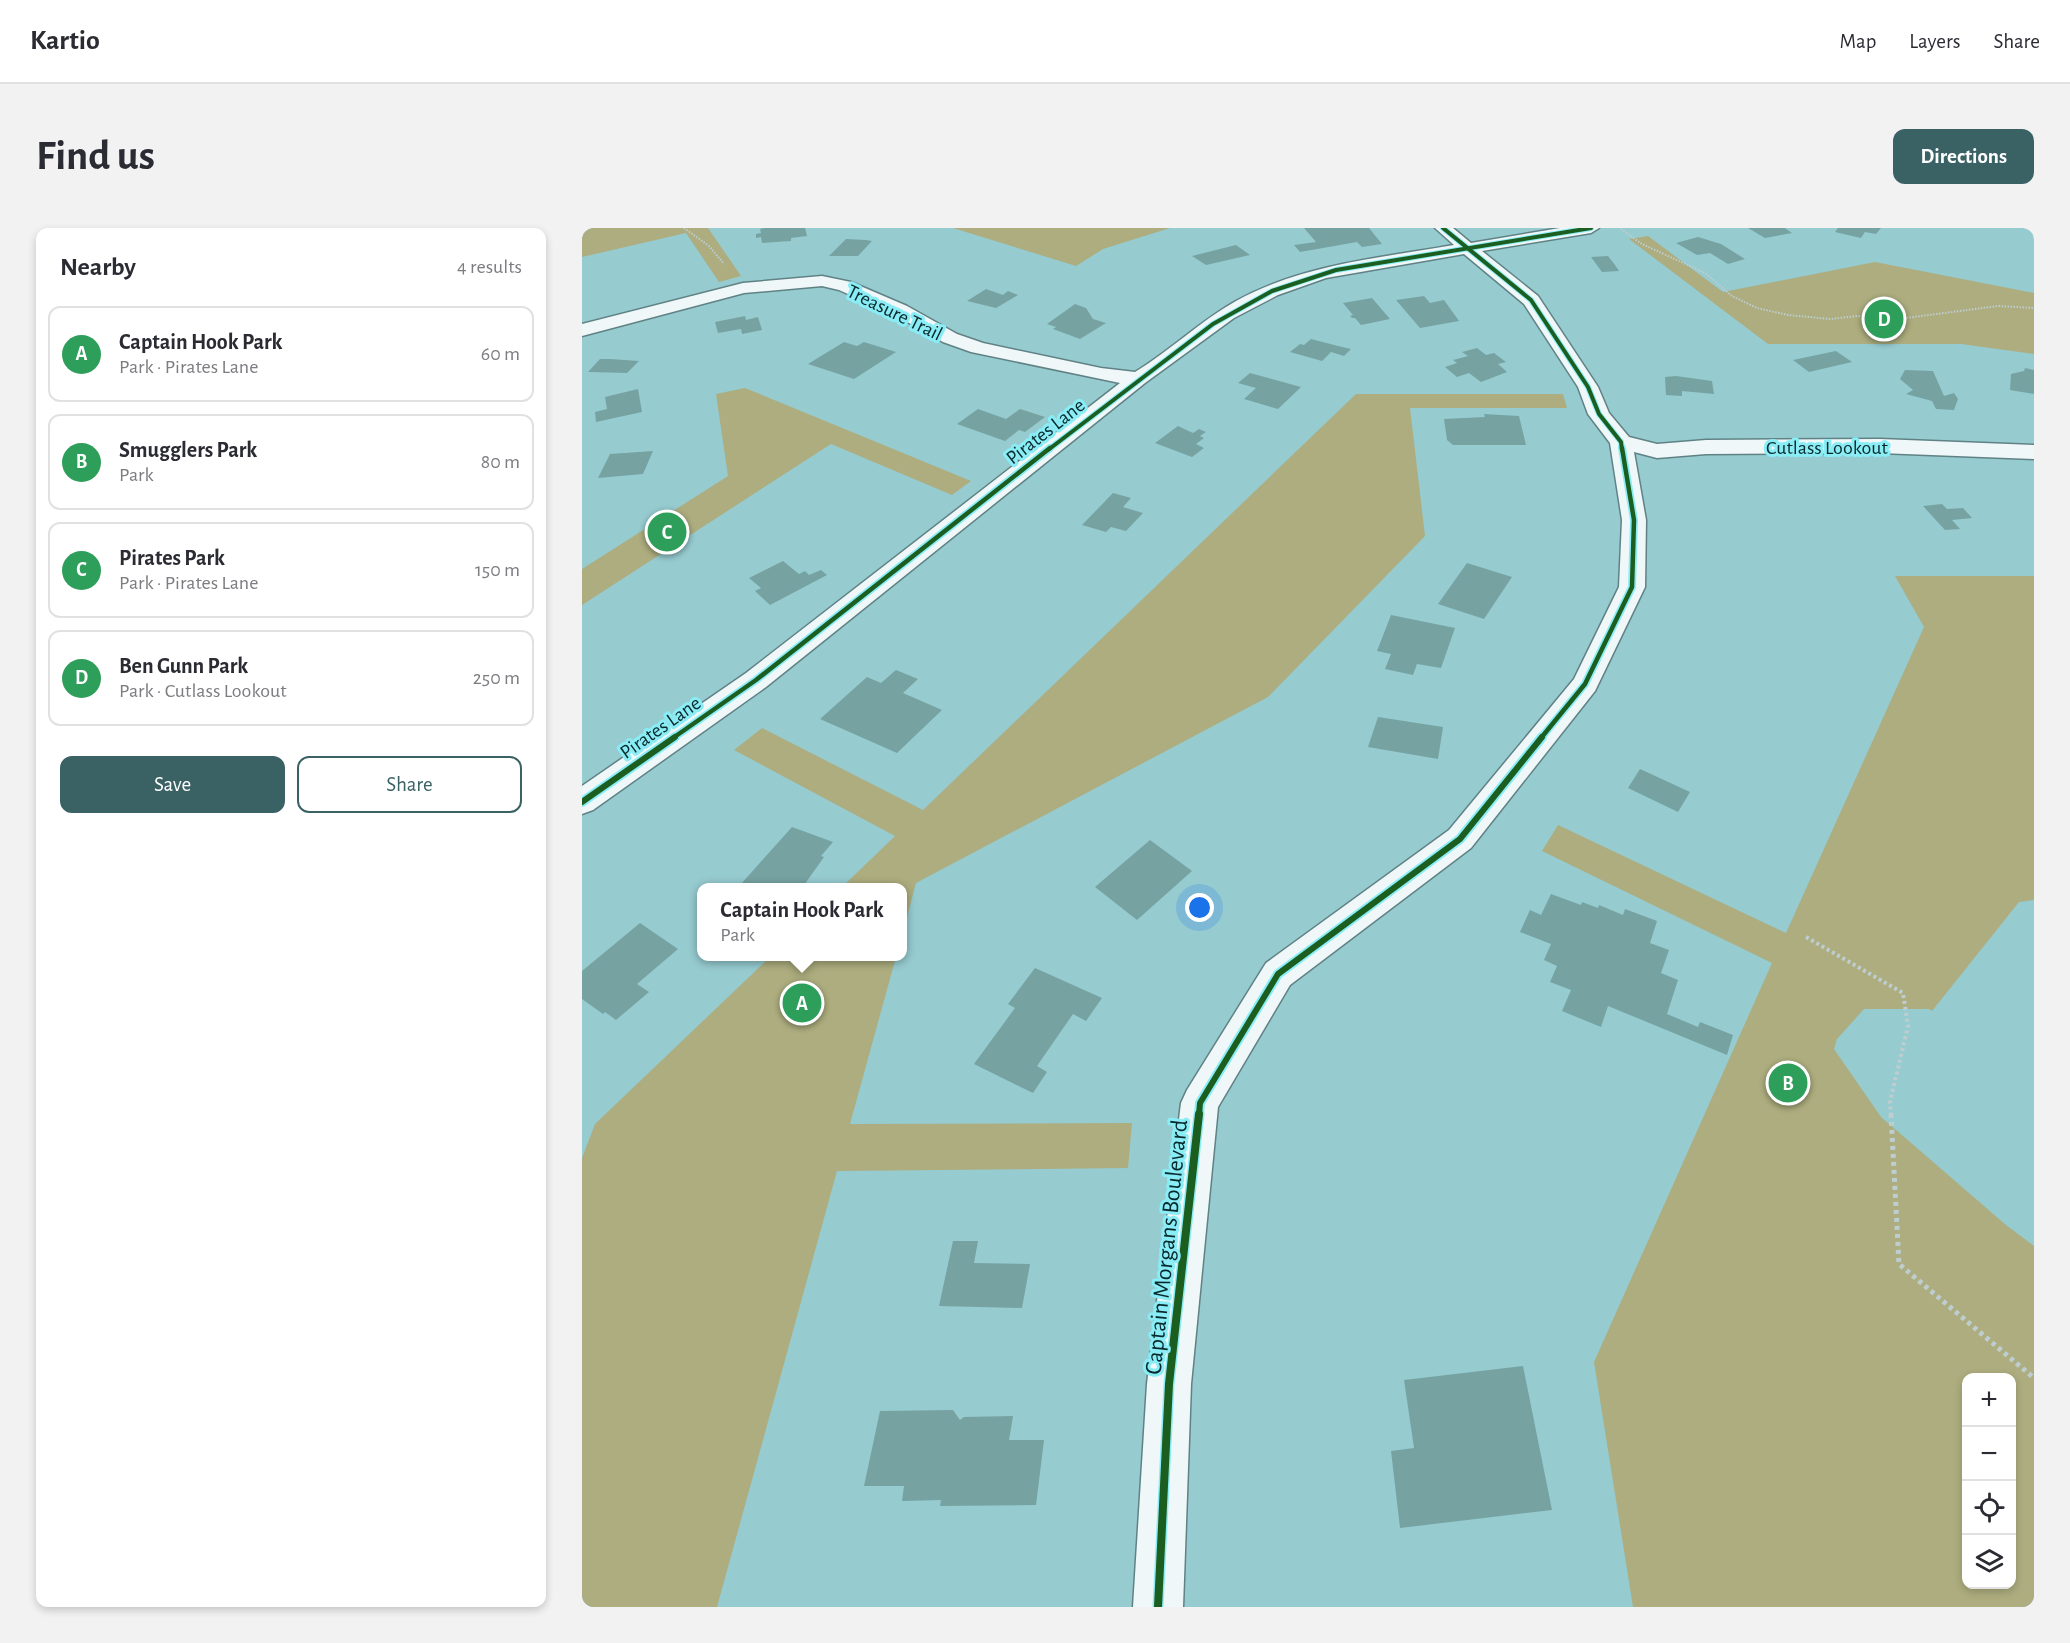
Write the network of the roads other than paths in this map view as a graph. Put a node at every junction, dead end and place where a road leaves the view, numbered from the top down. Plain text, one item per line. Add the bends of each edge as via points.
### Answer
1 (1443, 228) edge
2 (1591, 228) edge
3 (1469, 250) junction
4 (582, 330) edge
5 (1138, 378) junction
6 (1621, 442) junction
7 (2034, 453) edge
8 (582, 802) edge
9 (1158, 1607) edge

1 - 3 street, Captain Morgans Boulevard
2 - 3 street, Pirates Lane
3 - 5 street, Pirates Lane via 1299,278 1265,292 1214,323 1161,366
3 - 6 street, Captain Morgans Boulevard via 1530,300 1588,387 1599,414
4 - 5 street, Treasure Trail via 743,288 822,281 845,286 978,348
5 - 8 street, Pirates Lane via 756,680
6 - 7 street, Cutlass Lookout via 1657,451 1880,446
6 - 9 street, Captain Morgans Boulevard via 1634,520 1632,587 1585,684 1460,839 1278,974 1200,1103 1168,1384

